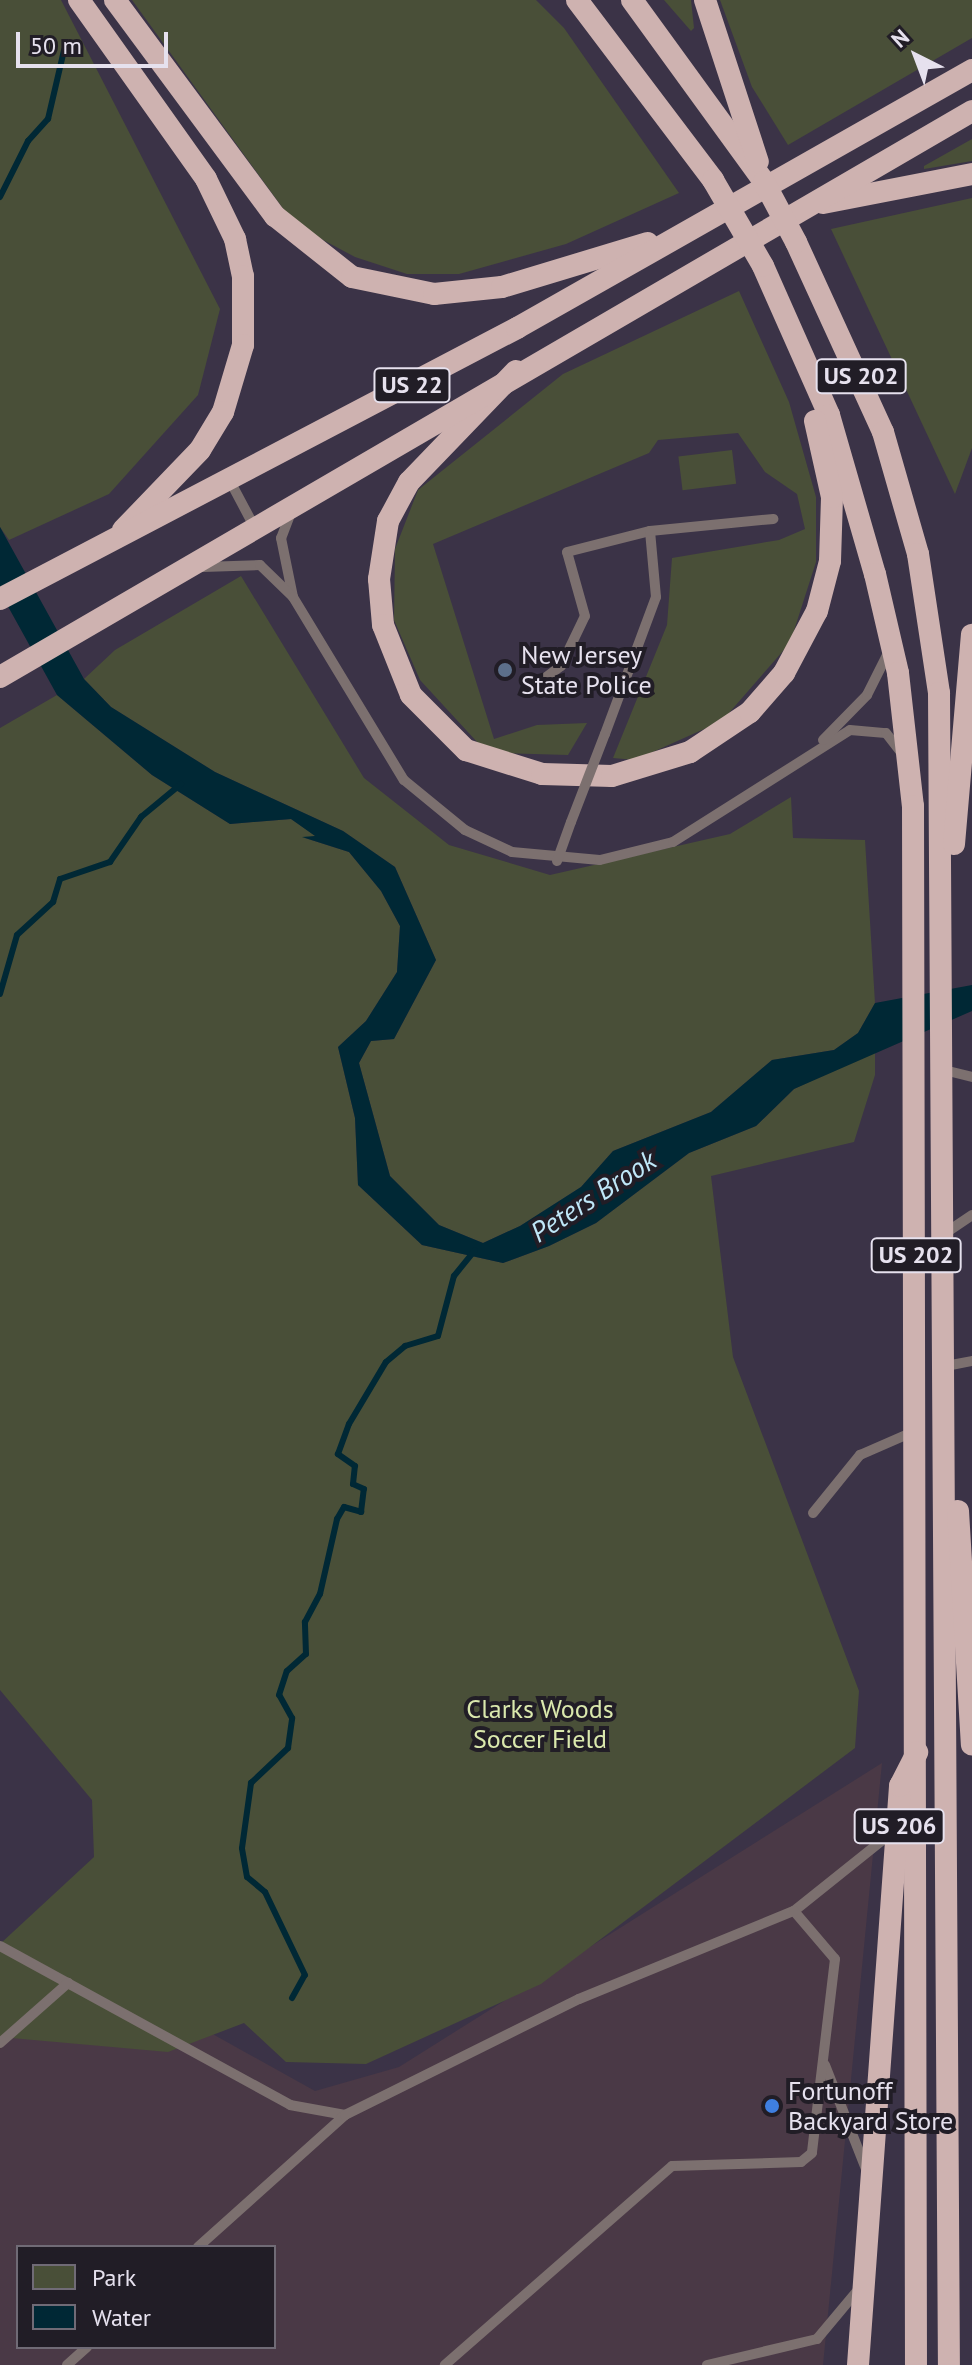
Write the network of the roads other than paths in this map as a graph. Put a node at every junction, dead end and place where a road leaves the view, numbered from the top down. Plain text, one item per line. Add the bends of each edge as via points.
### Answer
1 (79, 0) edge
2 (115, 0) edge
3 (577, 0) edge
4 (632, 0) edge
5 (705, 0) edge
6 (972, 70) edge
7 (972, 111) edge
8 (739, 130) junction
9 (972, 174) edge
10 (802, 207) junction
11 (705, 222) junction
12 (807, 357) junction
13 (516, 371) junction
14 (230, 481) junction
15 (298, 502) junction
16 (773, 519) dead end
17 (255, 528) junction
18 (650, 531) junction
19 (115, 540) junction
20 (187, 570) junction
21 (293, 597) junction
22 (0, 599) edge
23 (972, 635) edge
24 (892, 643) junction
25 (0, 677) edge
26 (545, 678) dead end
27 (816, 747) junction
28 (910, 772) junction
29 (557, 861) junction
30 (945, 912) junction
31 (944, 1070) junction
32 (972, 1077) edge
33 (972, 1215) edge
34 (944, 1234) junction
35 (972, 1361) edge
36 (946, 1366) junction
37 (917, 1430) junction
38 (945, 1465) junction
39 (813, 1513) dead end
40 (967, 1559) edge
41 (970, 1654) edge
42 (972, 1745) edge
43 (918, 1751) junction
44 (899, 1825) junction
45 (794, 1911) junction
46 (0, 1946) edge
47 (68, 1983) junction
48 (0, 2043) edge
49 (824, 2063) junction
50 (345, 2115) junction
51 (869, 2176) junction
52 (200, 2245) edge
53 (861, 2285) junction
54 (85, 2349) edge
55 (67, 2365) edge
56 (445, 2365) edge
57 (707, 2365) edge
58 (858, 2365) edge
59 (916, 2365) edge
60 (949, 2365) edge

1 - 19 highway via 222,206 235,239 246,310 237,376 212,432
2 - 11 highway via 275,216 352,277 434,294 502,287
3 - 12 highway, US 202, bridge via 713,180
4 - 8 highway
5 - 8 highway
6 - 11 highway, US 22
7 - 10 highway, US 22
8 - 30 highway, US 202, bridge via 883,432 918,554 939,693
9 - 10 highway
10 - 13 highway, US 22
11 - 14 highway, US 22
12 - 13 highway via 807,396 832,519 823,592 805,639 768,694 711,740 657,765 590,777 505,767 466,750 411,695 383,625 382,543 399,499 437,448 494,401
12 - 24 highway, US 202
13 - 15 highway, US 22
14 - 17 lane
14 - 19 highway, US 22
15 - 17 highway, US 22
15 - 21 lane via 281,538
16 - 18 lane
17 - 20 highway, US 22
18 - 26 lane via 567,552 585,616 561,666
18 - 29 lane, bridge via 656,597
19 - 22 highway, US 22
20 - 21 lane via 244,560
20 - 25 highway, US 22
21 - 29 lane via 404,780 465,830 512,852
23 - 30 highway via 963,782
24 - 27 lane via 867,695
24 - 28 highway, US 202
27 - 28 lane via 871,728 898,746
27 - 29 lane via 673,842 600,860
28 - 37 highway, US 202 via 918,917
30 - 31 highway, US 202
31 - 32 lane
31 - 34 highway, US 202
33 - 34 lane
34 - 36 highway, US 202
35 - 36 lane
36 - 38 highway, US 202
37 - 39 lane via 860,1455
37 - 43 highway, US 202
38 - 40 highway
38 - 60 highway, US 202
40 - 41 highway
41 - 42 highway
43 - 44 highway, US 206 via 900,1786
43 - 59 highway, US 202
44 - 45 lane
44 - 51 highway, US 206
45 - 49 lane via 835,1959
45 - 50 lane via 565,2005
46 - 47 lane
47 - 48 lane
47 - 50 lane via 290,2105
49 - 51 lane
49 - 56 lane via 816,2141 801,2162 672,2166
50 - 52 lane
51 - 53 highway, US 206
53 - 57 lane via 817,2339
53 - 58 highway, US 206
54 - 55 lane

